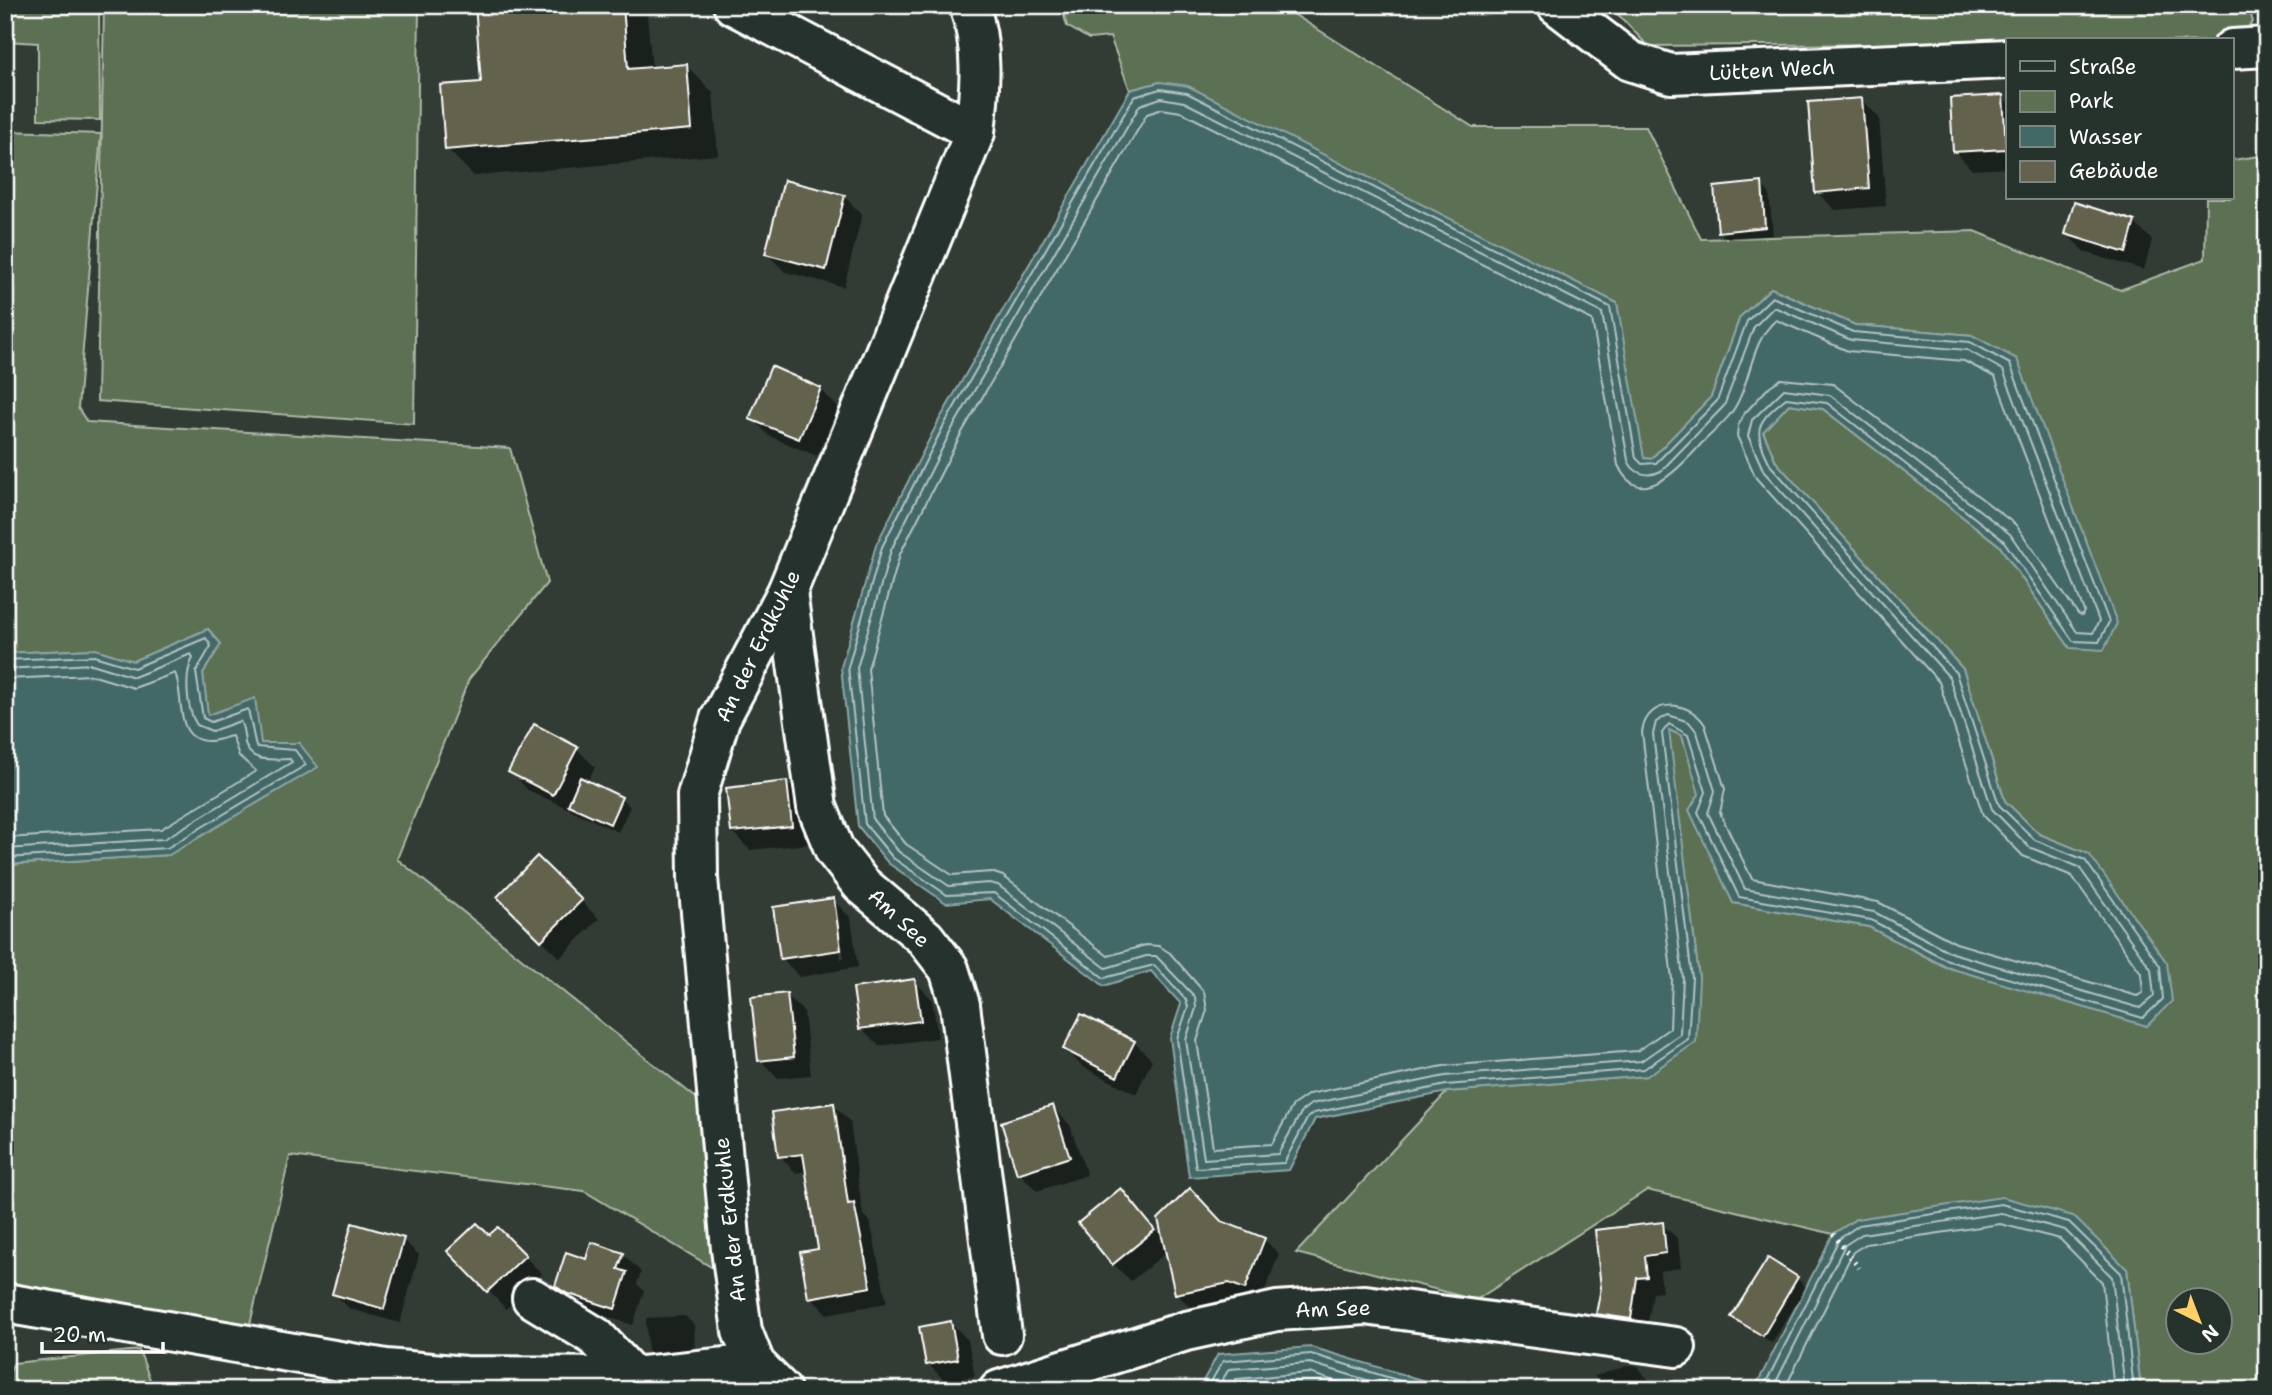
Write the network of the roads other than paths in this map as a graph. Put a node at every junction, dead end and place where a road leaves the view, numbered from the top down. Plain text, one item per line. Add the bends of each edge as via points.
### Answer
1 (733, 5) edge
2 (969, 5) edge
3 (1557, 5) edge
4 (2267, 47) edge
5 (2234, 49) edge
6 (2006, 59) edge
7 (975, 132) junction
8 (787, 592) junction
9 (532, 1298) dead end
10 (5, 1304) edge
11 (1002, 1335) dead end
12 (1676, 1347) dead end
13 (633, 1377) junction
14 (768, 1377) edge
15 (999, 1390) edge

1 - 7 street
2 - 7 street, An der Erdkuhle via 978,31 981,85
3 - 6 street, Lütten Wech via 1630,61 1671,74
4 - 5 street
7 - 8 street, An der Erdkuhle
8 - 11 street, Am See via 817,807 831,840 861,884 925,938 949,970 960,1005
8 - 14 street, An der Erdkuhle via 720,719 697,796 698,878 731,1249 742,1331
9 - 13 street via 596,1337
10 - 13 street via 386,1369 465,1376
12 - 15 street, Am See via 1365,1305 1277,1311 1186,1331
13 - 14 street

